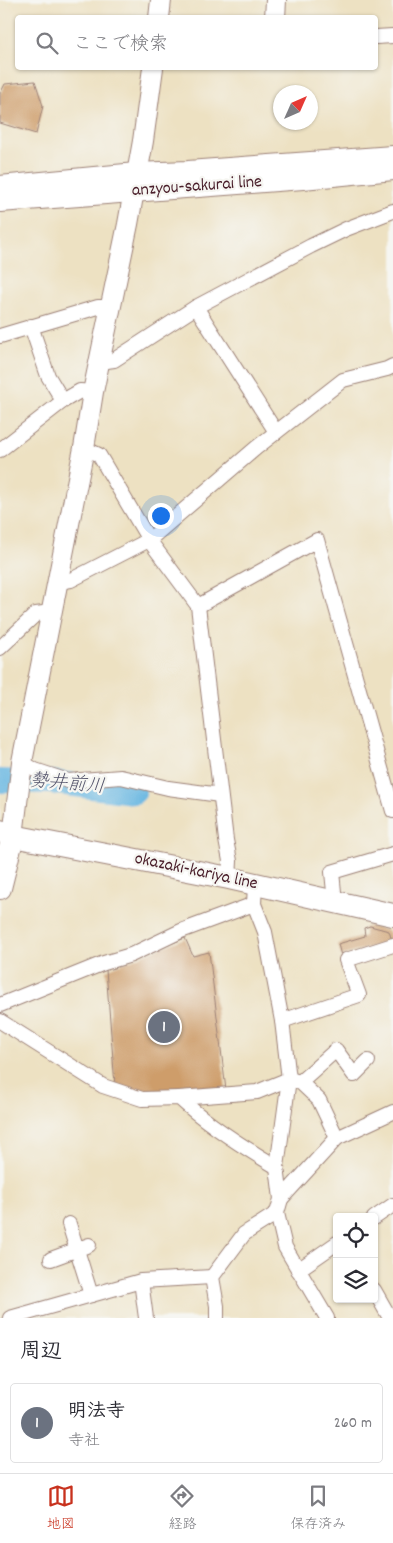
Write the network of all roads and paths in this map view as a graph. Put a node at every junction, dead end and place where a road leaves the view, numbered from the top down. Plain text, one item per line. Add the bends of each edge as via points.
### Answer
1 (160, 0) edge
2 (276, 0) edge
3 (158, 15) edge
4 (275, 15) edge
5 (393, 36) edge
6 (378, 37) edge
7 (152, 70) edge
8 (393, 156) edge
9 (393, 170) edge
10 (135, 182) junction
11 (0, 186) edge
12 (0, 202) edge
13 (393, 211) edge
14 (111, 307) junction
15 (196, 307) junction
16 (30, 326) junction
17 (0, 336) edge
18 (100, 362) junction
19 (393, 366) edge
20 (93, 392) junction
21 (63, 401) junction
22 (276, 432) junction
23 (84, 448) junction
24 (0, 450) edge
25 (149, 540) junction
26 (58, 582) junction
27 (198, 606) junction
28 (51, 612) junction
29 (0, 648) edge
30 (22, 762) junction
31 (220, 795) junction
32 (393, 811) edge
33 (6, 833) edge
34 (393, 854) edge
35 (229, 878) junction
36 (0, 888) edge
37 (255, 894) junction
38 (334, 902) junction
39 (393, 915) edge
40 (393, 945) edge
41 (0, 1005) edge
42 (0, 1021) edge
43 (282, 1021) junction
44 (368, 1061) dead end
45 (295, 1080) junction
46 (179, 1098) junction
47 (393, 1112) edge
48 (337, 1138) junction
49 (277, 1167) junction
50 (281, 1199) junction
51 (393, 1205) edge
52 (277, 1213) junction
53 (378, 1215) edge
54 (70, 1224) dead end
55 (333, 1246) edge
56 (83, 1247) junction
57 (51, 1259) dead end
58 (298, 1270) junction
59 (212, 1277) junction
60 (141, 1281) junction
61 (91, 1295) junction
62 (378, 1297) edge
63 (10, 1318) edge
64 (146, 1318) edge
65 (217, 1318) edge
66 (327, 1318) edge
67 (390, 1318) edge

1 - 3 street
2 - 4 street
5 - 6 street
7 - 10 street
8 - 10 street, anzyou-sakurai line via 188,171
9 - 10 street, anzyou-sakurai line via 303,179
10 - 11 street, anzyou-sakurai line
10 - 12 street, anzyou-sakurai line
10 - 14 street
13 - 15 street via 311,246
14 - 16 street via 98,307
14 - 18 street
15 - 18 street via 114,360
15 - 22 street
16 - 17 street
16 - 21 street via 48,376
18 - 20 street
19 - 22 street via 343,380
20 - 21 street via 80,391
20 - 23 street
21 - 24 street
22 - 25 street
23 - 25 street via 99,455
23 - 26 street
25 - 26 street via 72,580
25 - 27 street
26 - 28 street
27 - 31 street
27 - 32 street via 317,540
28 - 29 street via 36,614
28 - 30 street
30 - 31 street via 68,781 121,777
30 - 33 street
31 - 35 street via 230,861
33 - 35 main road, okazaki-kariya line
33 - 36 main road
34 - 38 street via 332,872
35 - 37 main road, okazaki-kariya line
37 - 38 main road, okazaki-kariya line
37 - 41 street via 131,955
37 - 43 street
38 - 39 main road, okazaki-kariya line
40 - 43 street via 346,960 359,995
42 - 46 street via 103,1086 142,1099
43 - 45 street
44 - 45 street via 354,1075 336,1050
45 - 46 street via 257,1092
45 - 48 street via 319,1100
45 - 49 street
46 - 49 street via 196,1114
47 - 48 street
48 - 50 street
49 - 50 street
50 - 52 street
51 - 53 street
52 - 58 street via 285,1247
52 - 59 street via 244,1234
54 - 56 street
55 - 58 street
56 - 57 street
56 - 61 street
58 - 66 street
59 - 60 street
59 - 65 street
60 - 61 street
60 - 64 street
61 - 63 street
62 - 67 street

